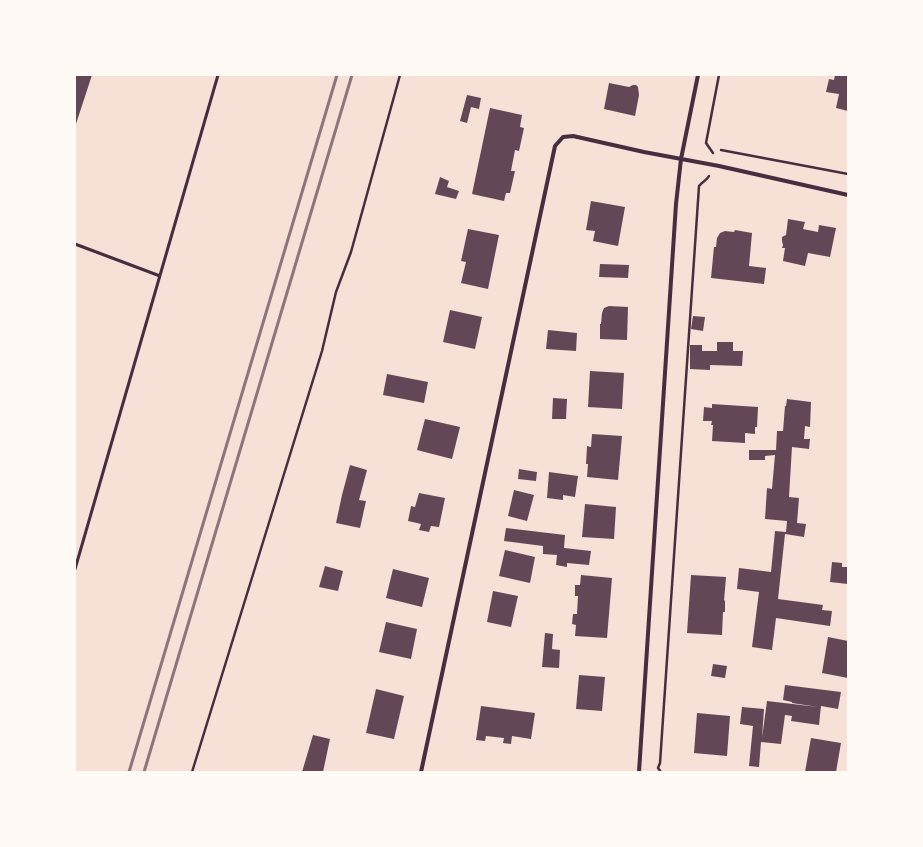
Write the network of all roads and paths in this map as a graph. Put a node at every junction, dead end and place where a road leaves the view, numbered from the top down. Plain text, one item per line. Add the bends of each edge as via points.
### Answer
1 (218, 75) edge
2 (400, 75) edge
3 (698, 75) edge
4 (719, 75) edge
5 (721, 150) dead end
6 (681, 159) junction
7 (711, 165) junction
8 (848, 174) edge
9 (848, 195) edge
10 (75, 244) edge
11 (160, 276) junction
12 (75, 569) edge
13 (192, 772) edge
14 (421, 772) edge
15 (638, 772) edge
16 (661, 772) edge

1 - 11 lane
2 - 13 path via 351,252 336,292 322,352
3 - 6 street
4 - 7 path via 706,143 713,152
5 - 8 path
6 - 7 street
6 - 14 street via 573,136 563,137 555,146
6 - 15 street via 674,226
7 - 9 street
7 - 16 path via 709,177 698,186 658,768
10 - 11 lane
11 - 12 lane

